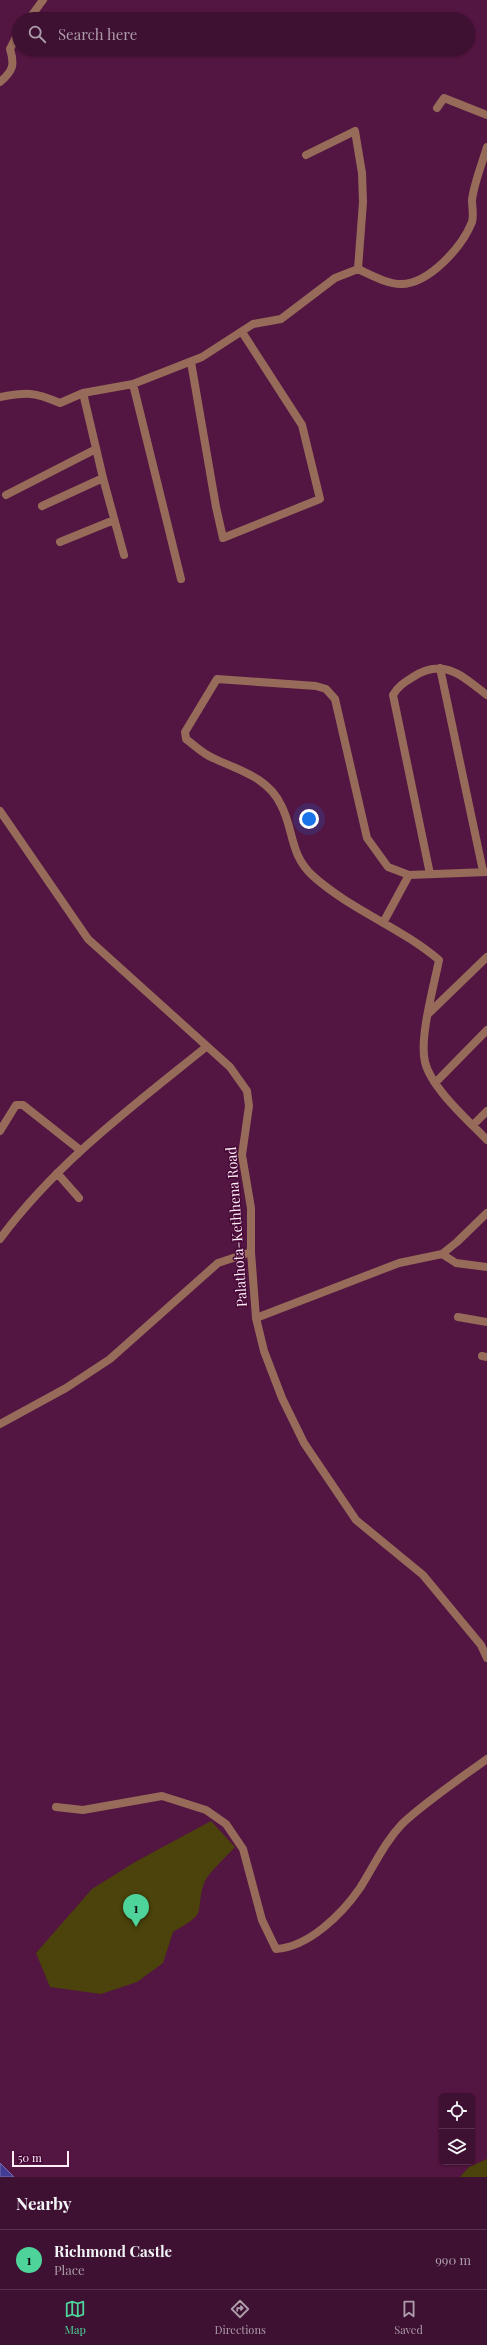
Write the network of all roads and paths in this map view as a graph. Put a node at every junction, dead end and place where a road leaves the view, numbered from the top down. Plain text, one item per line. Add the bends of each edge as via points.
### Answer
1 (43, 0) edge
2 (34, 12) edge
3 (12, 45) edge
4 (12, 56) edge
5 (12, 56) edge
6 (0, 82) edge
7 (437, 108) dead end
8 (487, 115) edge
9 (487, 147) edge
10 (306, 155) dead end
11 (358, 269) junction
12 (242, 332) junction
13 (190, 362) junction
14 (133, 384) junction
15 (83, 393) junction
16 (0, 397) edge
17 (96, 449) junction
18 (103, 478) junction
19 (6, 495) dead end
20 (42, 506) dead end
21 (114, 520) junction
22 (60, 542) dead end
23 (124, 555) dead end
24 (181, 579) dead end
25 (440, 668) junction
26 (487, 695) edge
27 (0, 811) edge
28 (485, 871) edge
29 (430, 874) junction
30 (409, 875) junction
31 (383, 922) junction
32 (487, 957) edge
33 (428, 1014) junction
34 (487, 1030) edge
35 (206, 1047) junction
36 (435, 1083) junction
37 (487, 1111) edge
38 (473, 1125) junction
39 (0, 1130) edge
40 (487, 1140) edge
41 (80, 1150) junction
42 (57, 1173) junction
43 (79, 1198) dead end
44 (487, 1214) edge
45 (0, 1239) edge
46 (251, 1252) junction
47 (442, 1254) junction
48 (487, 1267) edge
49 (458, 1317) dead end
50 (256, 1318) junction
51 (487, 1322) edge
52 (0, 1424) edge
53 (487, 1658) edge
54 (487, 1759) edge
55 (56, 1807) dead end

1 - 2 street
3 - 4 street
5 - 6 street via 14,62 11,73
7 - 8 street via 444,98
9 - 11 street via 472,200 472,221 444,263 429,275 402,284 392,283
10 - 11 street via 354,130 362,173 363,202
11 - 12 street via 335,278 281,319 253,324
12 - 13 street
12 - 13 street via 302,425 320,499 223,538
13 - 14 street
14 - 15 street
14 - 24 street
15 - 16 street via 60,403 38,394 20,393
15 - 17 street
17 - 18 street
17 - 19 street
18 - 20 street
18 - 21 street
21 - 22 street
21 - 23 street
25 - 26 street via 456,672
25 - 28 street
25 - 29 street via 424,670 397,687 393,695
27 - 35 street, Palathota-Kethhena Road via 88,939
28 - 29 street
29 - 30 street
30 - 31 street
30 - 31 street via 388,867 368,838 335,700 326,689 316,686 217,679 184,732 186,739 211,757 254,775 262,782 281,804 292,843 311,874 331,891
31 - 33 street via 421,944 439,960
32 - 33 street
33 - 36 street via 424,1044 425,1062
34 - 36 street
35 - 41 street
35 - 46 street, Palathota-Kethhena Road via 230,1068 247,1091 250,1106 242,1155 251,1208
36 - 38 street
37 - 38 street
38 - 40 street
39 - 41 street via 16,1105 23,1105
41 - 42 street
42 - 43 street
42 - 45 street via 14,1219
44 - 47 street
46 - 50 street, Palathota-Kethhena Road
46 - 52 street via 218,1263 110,1358 66,1388
47 - 48 street via 456,1263
47 - 50 street via 399,1263
49 - 51 street
50 - 53 street, Palathota-Kethhena Road via 264,1351 282,1398 304,1442 356,1520 423,1574 481,1645
54 - 55 street via 402,1824 340,1912 310,1936 288,1948 276,1948 262,1920 243,1848 226,1824 206,1810 162,1796 83,1810

